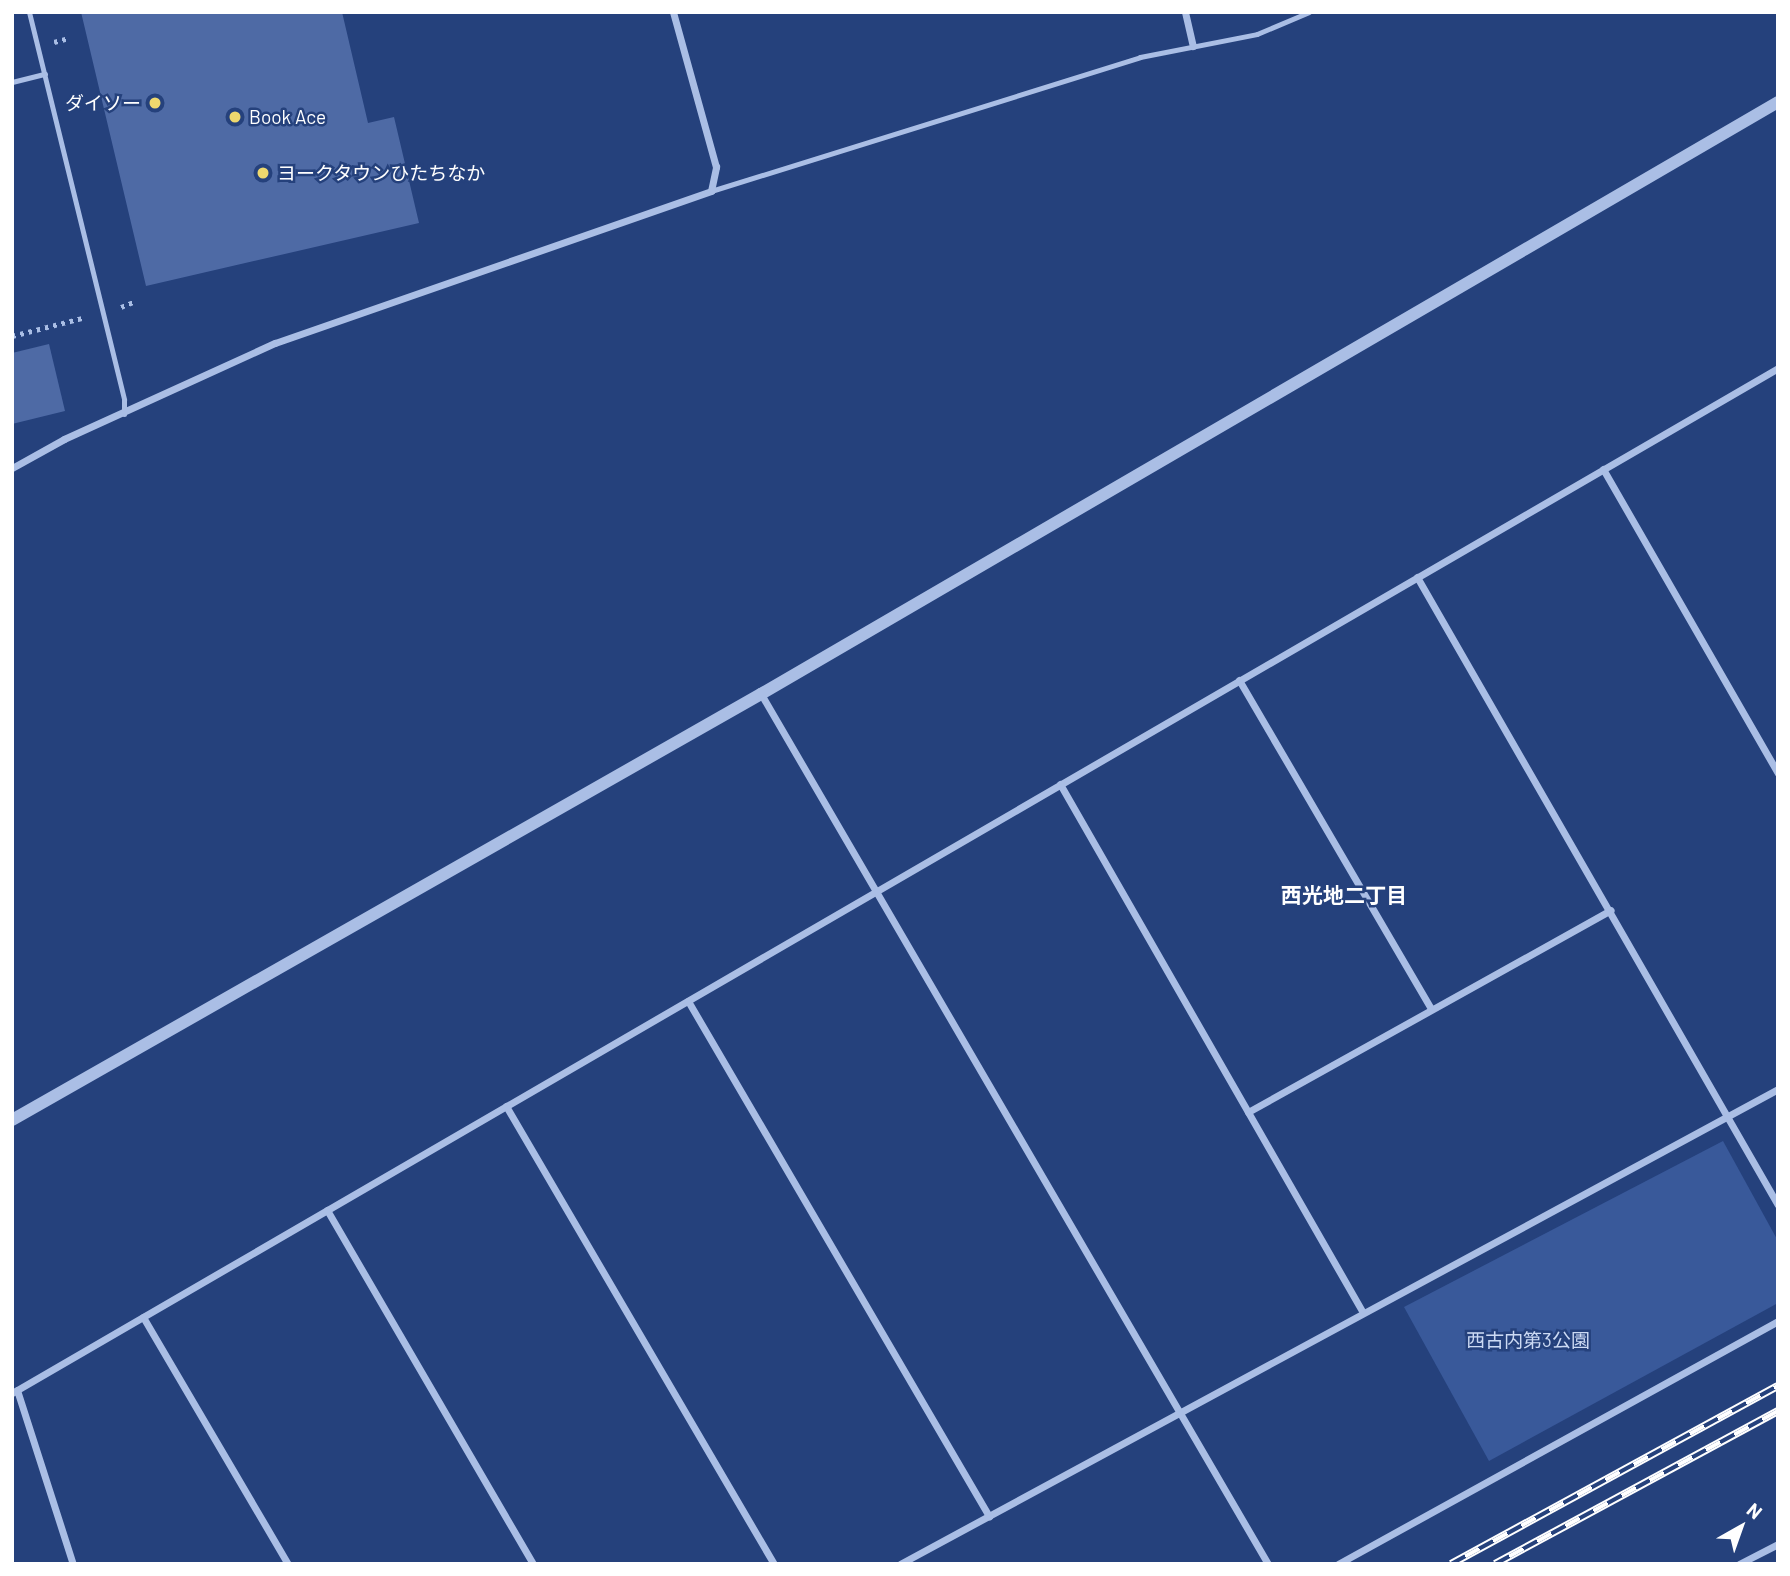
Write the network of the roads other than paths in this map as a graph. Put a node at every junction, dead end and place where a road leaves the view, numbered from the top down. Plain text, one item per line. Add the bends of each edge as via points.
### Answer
1 (29, 12) edge
2 (673, 12) edge
3 (1185, 12) edge
4 (1309, 12) edge
5 (1193, 46) junction
6 (45, 74) junction
7 (12, 82) edge
8 (1778, 102) edge
9 (711, 191) junction
10 (1778, 368) edge
11 (124, 414) junction
12 (12, 468) edge
13 (1603, 469) junction
14 (1417, 577) junction
15 (1239, 680) junction
16 (761, 694) junction
17 (1778, 773) edge
18 (1060, 784) junction
19 (876, 891) junction
20 (1611, 910) junction
21 (688, 1001) junction
22 (1431, 1009) junction
23 (1778, 1089) edge
24 (506, 1106) junction
25 (1248, 1112) junction
26 (1728, 1117) junction
27 (12, 1120) edge
28 (1778, 1205) edge
29 (327, 1210) junction
30 (1362, 1311) junction
31 (143, 1317) junction
32 (1778, 1321) edge
33 (15, 1392) edge
34 (1180, 1414) junction
35 (989, 1516) junction
36 (1778, 1544) edge
37 (74, 1564) edge
38 (288, 1564) edge
39 (533, 1564) edge
40 (774, 1564) edge
41 (900, 1564) edge
42 (1268, 1564) edge
43 (1338, 1564) edge
44 (1739, 1564) edge

1 - 6 lane
2 - 9 street via 716,167
3 - 5 street
4 - 5 lane via 1257,34
5 - 9 lane via 1140,57
6 - 7 lane
6 - 11 lane
8 - 16 street
9 - 11 street via 275,343
10 - 13 street
11 - 12 street via 64,439
13 - 14 street
13 - 17 street
14 - 15 street
14 - 20 street
15 - 18 street
15 - 22 street
16 - 19 street
16 - 27 street
18 - 19 street
18 - 25 street
19 - 21 street
19 - 34 street
20 - 22 street
20 - 26 street
21 - 24 street
21 - 35 street
22 - 25 street
23 - 26 street
24 - 29 street
24 - 40 street
25 - 30 street
26 - 28 street
26 - 30 street
29 - 31 street
29 - 39 street
30 - 34 street
31 - 33 street
31 - 38 street
32 - 43 street
33 - 37 street
34 - 35 street
34 - 42 street
35 - 41 street
36 - 44 street

